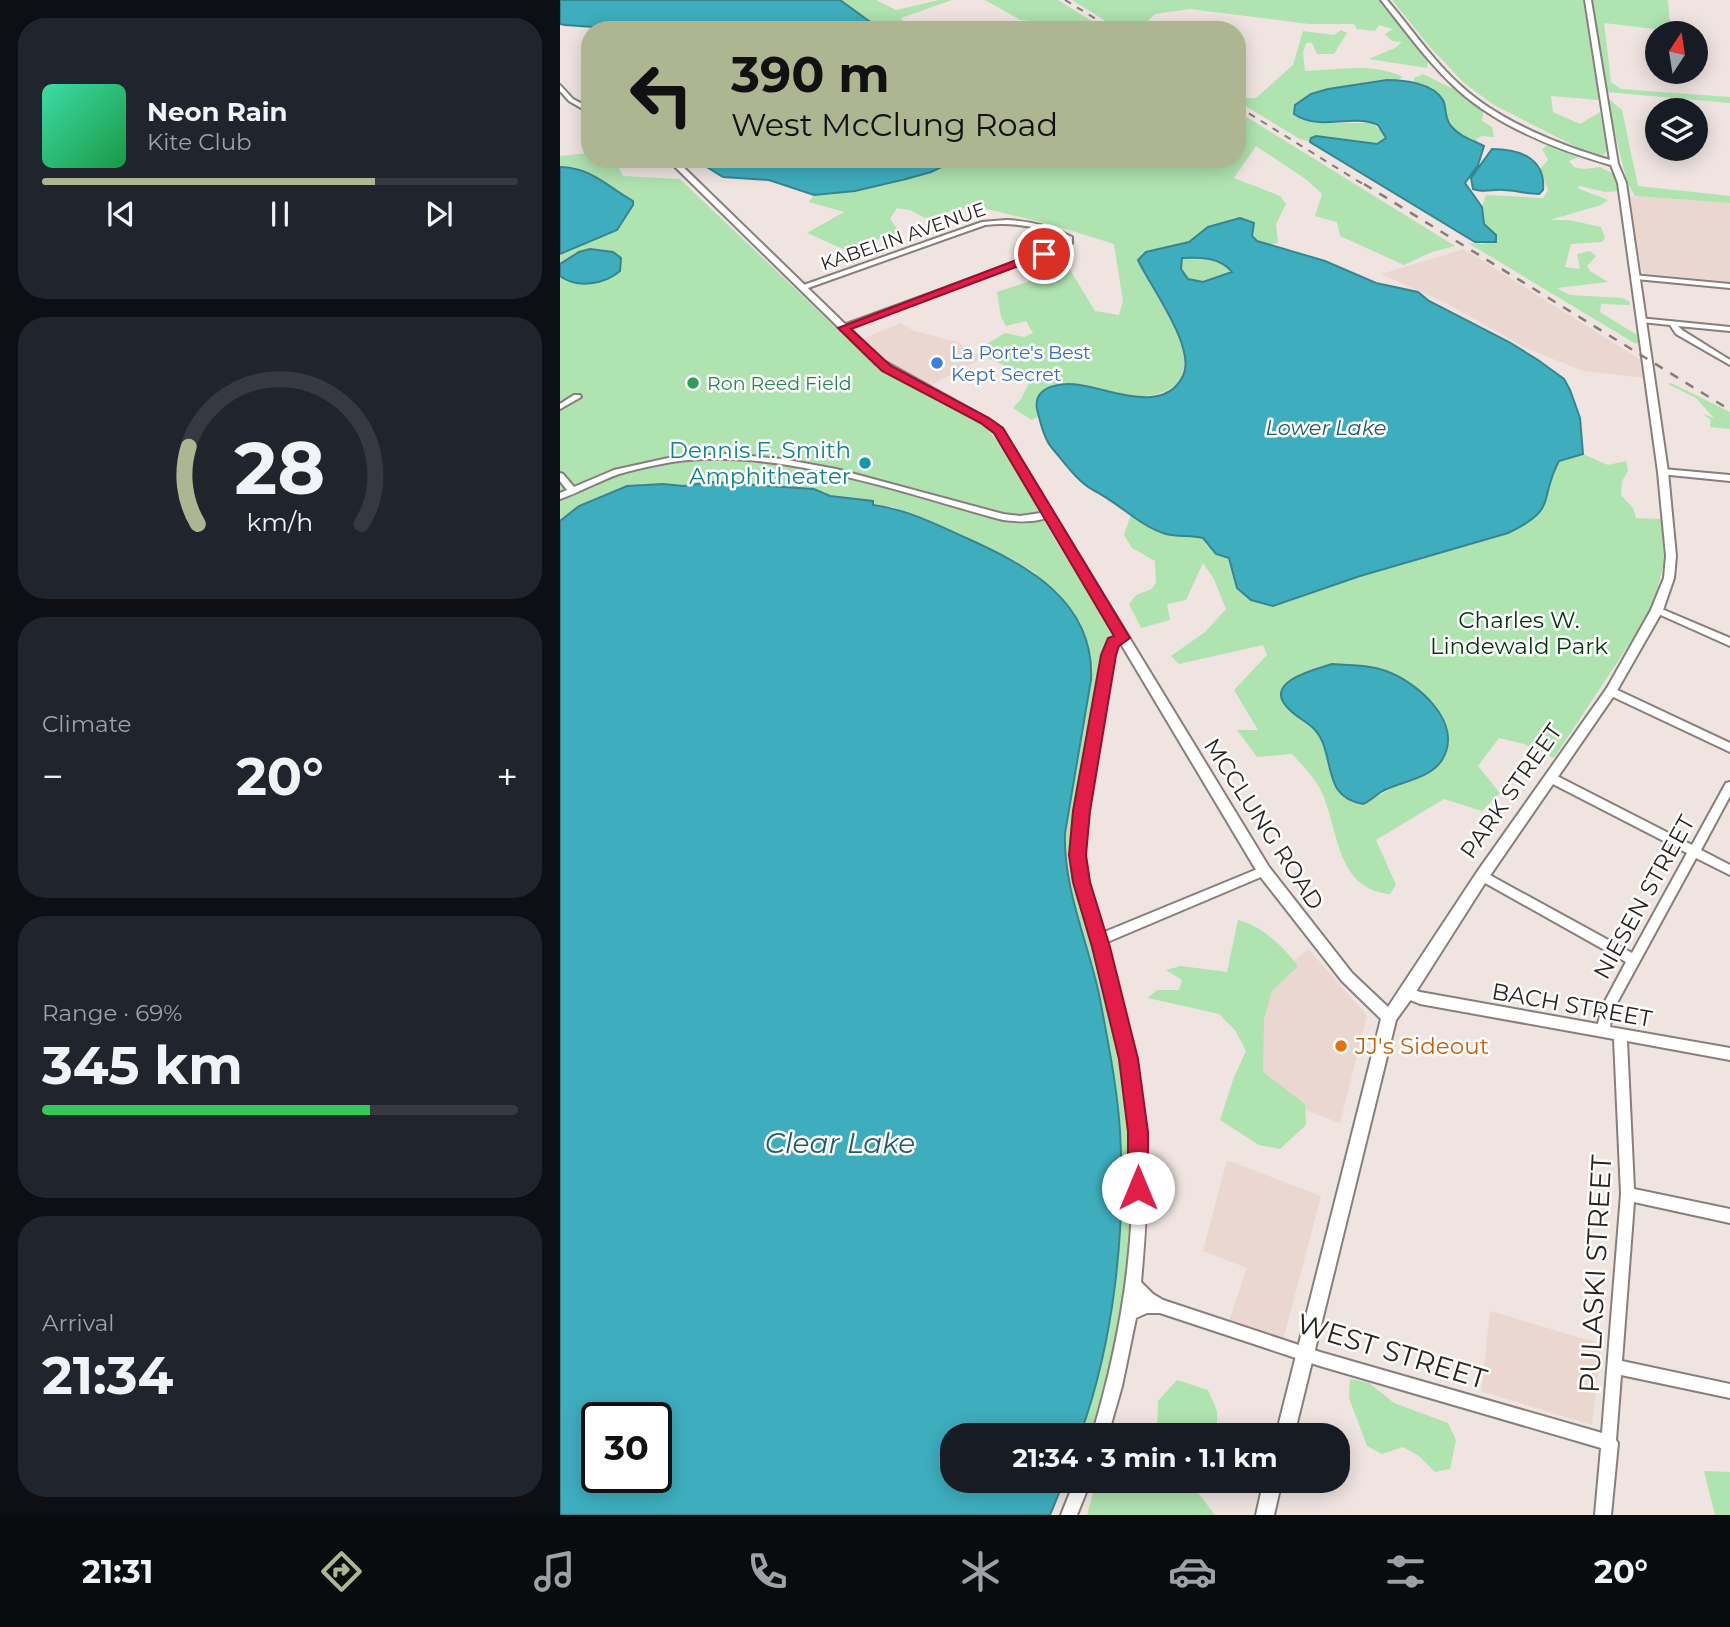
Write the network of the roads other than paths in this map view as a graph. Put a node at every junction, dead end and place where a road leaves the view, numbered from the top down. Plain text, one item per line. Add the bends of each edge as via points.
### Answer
1 (1384, 0) edge
2 (1588, 0) edge
3 (560, 87) edge
4 (581, 106) edge
5 (1614, 164) junction
6 (680, 168) edge
7 (1636, 277) junction
8 (1730, 286) edge
9 (802, 287) junction
10 (1642, 320) junction
11 (1673, 324) junction
12 (844, 328) junction
13 (1730, 330) edge
14 (1730, 363) edge
15 (577, 397) dead end
16 (560, 407) edge
17 (1663, 472) junction
18 (560, 476) edge
19 (1730, 478) edge
20 (572, 490) junction
21 (560, 496) edge
22 (1048, 515) junction
23 (1657, 610) junction
24 (1123, 638) junction
25 (1730, 642) edge
26 (1611, 691) junction
27 (1730, 748) edge
28 (1551, 778) junction
29 (1730, 786) edge
30 (1693, 852) junction
31 (1730, 870) edge
32 (1264, 872) junction
33 (1482, 876) junction
34 (1098, 940) junction
35 (1633, 960) junction
36 (1407, 993) junction
37 (1389, 1017) junction
38 (1603, 1031) junction
39 (1620, 1035) junction
40 (1730, 1054) edge
41 (1628, 1194) junction
42 (1730, 1216) edge
43 (1133, 1284) junction
44 (1160, 1306) junction
45 (1129, 1314) junction
46 (1305, 1354) junction
47 (1616, 1367) junction
48 (1730, 1391) edge
49 (1104, 1423) edge
50 (1288, 1423) edge
51 (1610, 1443) junction
52 (1078, 1493) edge
53 (1270, 1493) edge
54 (1069, 1515) edge
55 (1265, 1515) edge
56 (1603, 1515) edge

1 - 5 street via 1458,88 1525,127
2 - 5 street, PARK STREET
3 - 4 street
5 - 7 street, PARK STREET via 1622,183
6 - 9 street, MCCLUNG ROAD
7 - 8 street
7 - 10 street, PARK STREET
9 - 12 street, MCCLUNG ROAD
9 - 12 street, KABELIN AVENUE via 984,223 1015,222 1070,239 1054,250
10 - 11 street
10 - 17 street, PARK STREET
11 - 13 street
11 - 14 street
12 - 22 street, MCCLUNG ROAD via 887,368 999,431
15 - 16 street
17 - 19 street
17 - 23 street, PARK STREET via 1671,556 1669,578
18 - 20 street
20 - 21 street
20 - 22 street via 648,464 735,455 837,473 1003,517
22 - 24 street, MCCLUNG ROAD
23 - 25 street
23 - 26 street, PARK STREET
24 - 32 street, MCCLUNG ROAD
24 - 34 street via 1113,642 1109,655 1079,829 1078,868
26 - 27 street
26 - 28 street, PARK STREET
28 - 30 street
28 - 33 street, PARK STREET
29 - 30 street, NIESEN STREET
30 - 31 street
30 - 35 street, NIESEN STREET
32 - 34 street
32 - 37 street, MCCLUNG ROAD via 1348,977
33 - 35 street
33 - 36 street, PARK STREET
34 - 43 street via 1128,1059 1137,1122
35 - 38 street, NIESEN STREET via 1603,1017
36 - 37 street, PARK STREET
36 - 38 street, BACH STREET
37 - 46 street, PARK STREET
38 - 39 street, BACH STREET
39 - 40 street, BACH STREET
39 - 41 street, PULASKI STREET
41 - 42 street
41 - 47 street, PULASKI STREET
43 - 44 street, WEST STREET
43 - 45 street
44 - 45 street
44 - 46 street, WEST STREET
45 - 49 street
46 - 50 street, PARK STREET
46 - 51 street, WEST STREET
47 - 48 street
47 - 51 street, PULASKI STREET
51 - 56 street, PULASKI STREET
52 - 54 street
53 - 55 street

